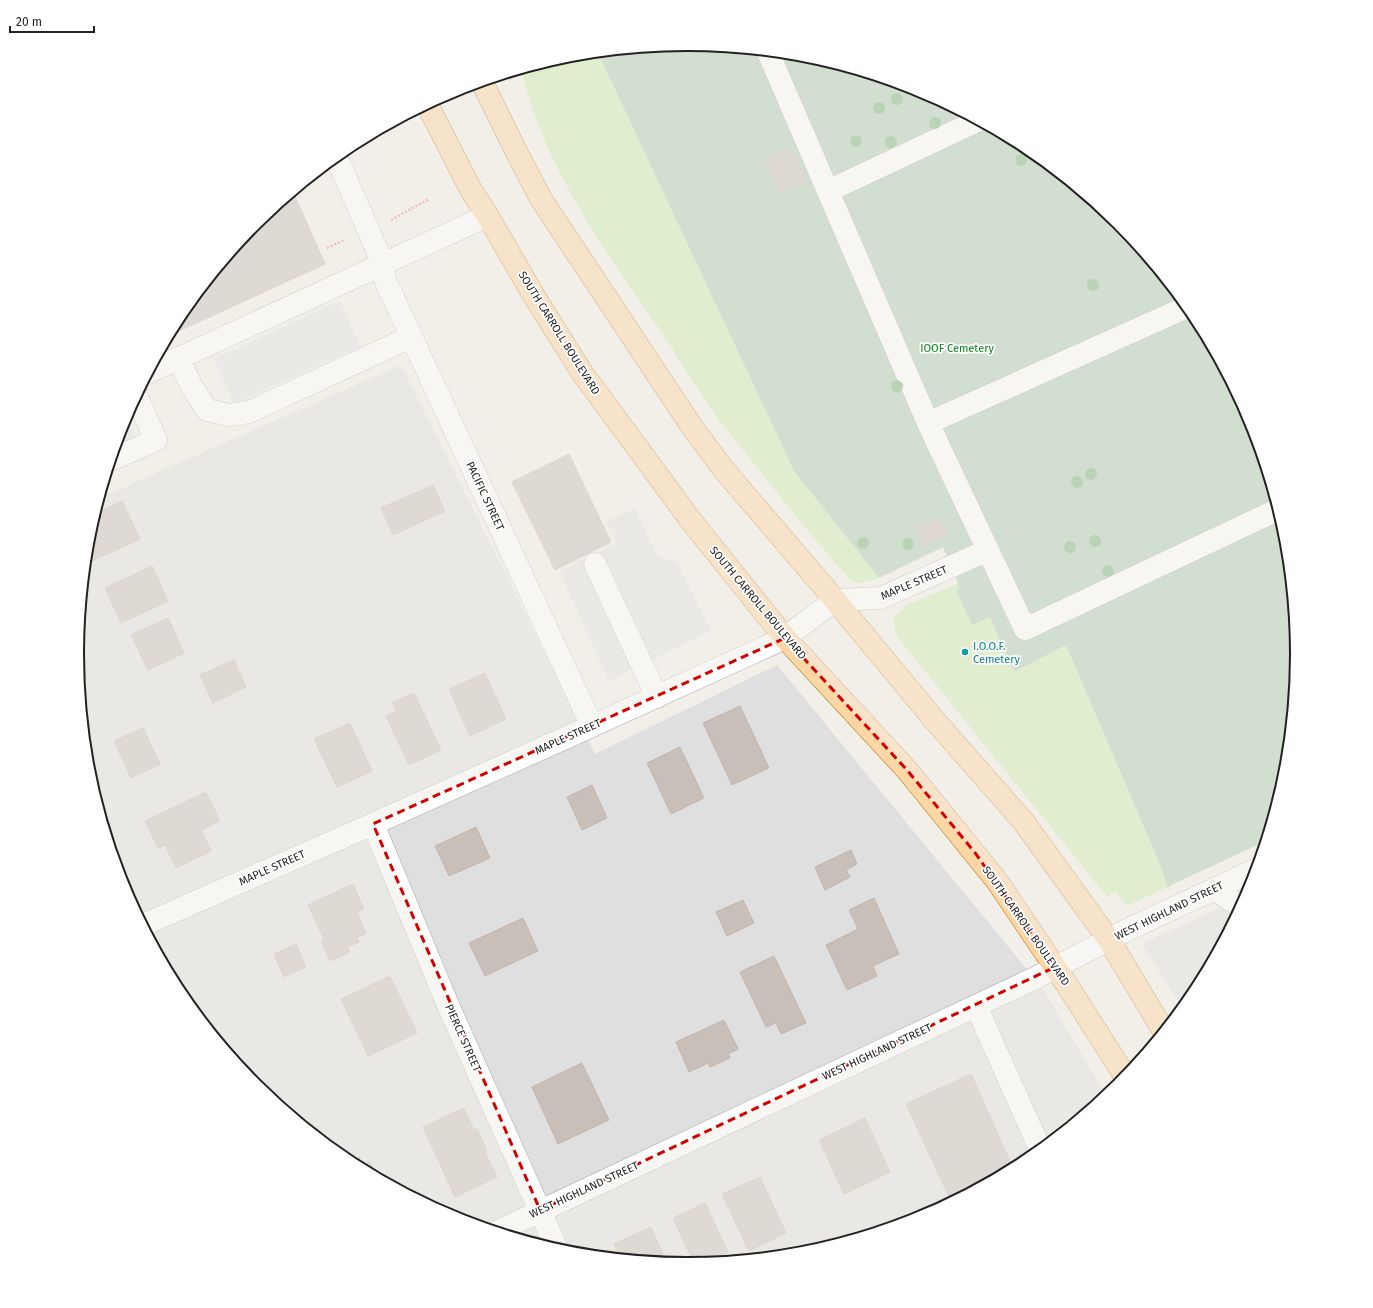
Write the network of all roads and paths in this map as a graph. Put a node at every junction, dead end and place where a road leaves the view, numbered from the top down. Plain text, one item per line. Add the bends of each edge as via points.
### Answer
1 (770, 57) edge
2 (484, 86) edge
3 (429, 109) edge
4 (972, 123) edge
5 (339, 162) edge
6 (828, 191) junction
7 (429, 199) dead end
8 (487, 216) junction
9 (386, 222) dead end
10 (346, 240) dead end
11 (327, 248) dead end
12 (383, 264) junction
13 (1181, 310) edge
14 (411, 337) junction
15 (178, 358) junction
16 (155, 369) edge
17 (139, 402) edge
18 (928, 423) junction
19 (117, 457) edge
20 (1272, 512) edge
21 (988, 550) junction
22 (595, 564) dead end
23 (835, 600) junction
24 (784, 638) junction
25 (657, 697) junction
26 (592, 726) junction
27 (373, 824) junction
28 (1248, 873) edge
29 (1214, 889) junction
30 (1235, 903) edge
31 (147, 923) edge
32 (1109, 940) junction
33 (1056, 967) junction
34 (976, 1006) junction
35 (1161, 1026) edge
36 (1122, 1071) edge
37 (1038, 1144) edge
38 (540, 1210) junction
39 (504, 1228) edge
40 (554, 1241) edge

1 - 6 street
2 - 23 main road via 541,199 692,427 724,470
3 - 8 main road, SOUTH CARROLL BOULEVARD
4 - 6 street
5 - 12 street, PACIFIC STREET
6 - 18 street
7 - 9 path
8 - 12 street
8 - 24 main road, SOUTH CARROLL BOULEVARD via 583,374 692,522
10 - 11 path
12 - 14 street, PACIFIC STREET via 385,280
12 - 15 street
13 - 18 street
14 - 15 street via 249,412 229,416 207,410
14 - 26 street, PACIFIC STREET
15 - 16 street
17 - 19 street via 156,440
18 - 21 street
20 - 21 street via 1025,629
21 - 23 street, MAPLE STREET via 881,598
22 - 25 street
23 - 24 street, MAPLE STREET
23 - 32 main road via 936,722 1023,820
24 - 25 street, MAPLE STREET
24 - 33 main road, SOUTH CARROLL BOULEVARD via 907,770 997,881
25 - 26 street, MAPLE STREET
26 - 27 street, MAPLE STREET
27 - 31 street, MAPLE STREET
27 - 38 street, PIERCE STREET via 448,1005
28 - 29 street, WEST HIGHLAND STREET
29 - 30 street
29 - 32 street, WEST HIGHLAND STREET
32 - 33 street, WEST HIGHLAND STREET
32 - 35 main road
33 - 34 street, WEST HIGHLAND STREET
33 - 36 main road, SOUTH CARROLL BOULEVARD
34 - 37 street
34 - 38 street, WEST HIGHLAND STREET
38 - 39 street, WEST HIGHLAND STREET
38 - 40 street, PIERCE STREET

